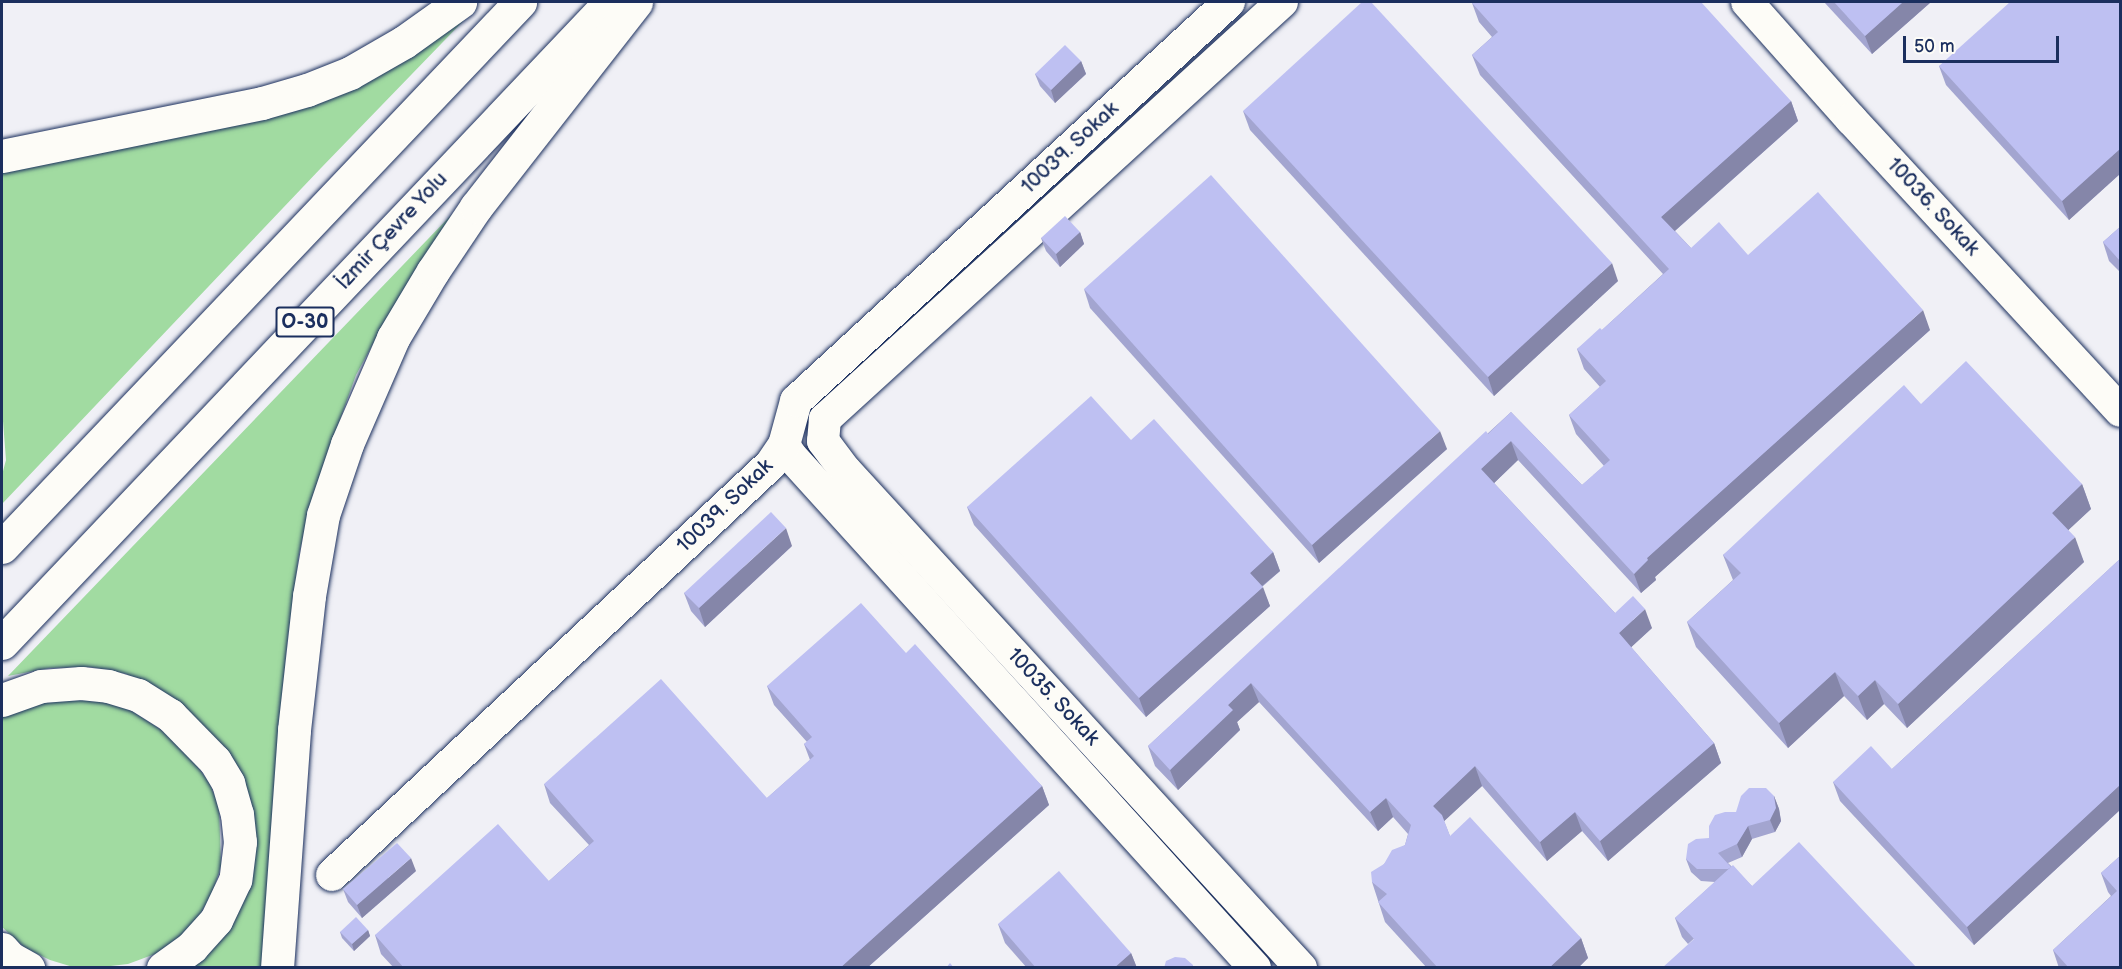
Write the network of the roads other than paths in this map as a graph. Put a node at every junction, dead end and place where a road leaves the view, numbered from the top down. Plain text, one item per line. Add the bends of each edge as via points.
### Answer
1 (460, 2) edge
2 (520, 2) edge
3 (610, 2) edge
4 (636, 2) edge
5 (1229, 2) edge
6 (1282, 2) edge
7 (1747, 2) edge
8 (2, 156) edge
9 (2121, 411) edge
10 (825, 419) joint
11 (784, 445) junction
12 (2, 547) edge
13 (2, 643) edge
14 (2, 700) edge
15 (332, 875) dead end
16 (2, 949) edge
17 (28, 968) edge
18 (163, 968) edge
19 (277, 968) edge
20 (1255, 968) edge
21 (1301, 968) edge

1 - 8 highway via 404,42 350,73 307,90 262,103
2 - 12 highway, O-30
3 - 13 highway, İzmir Çevre Yolu / O-30
4 - 19 highway via 476,207 433,271 393,338 347,444 323,516 309,596 294,729
5 - 11 street, 10039. Sokak via 796,401
6 - 10 street, 10039. Sokak
7 - 9 street, 10036. Sokak
10 - 21 street, 10035. Sokak via 823,441 846,471
11 - 15 street, 10039. Sokak via 771,464
11 - 20 street, 10035. Sokak
14 - 18 highway via 41,686 108,686 138,695 170,715 215,761 228,783 237,814 240,842 235,880 216,920 192,947
16 - 17 highway

